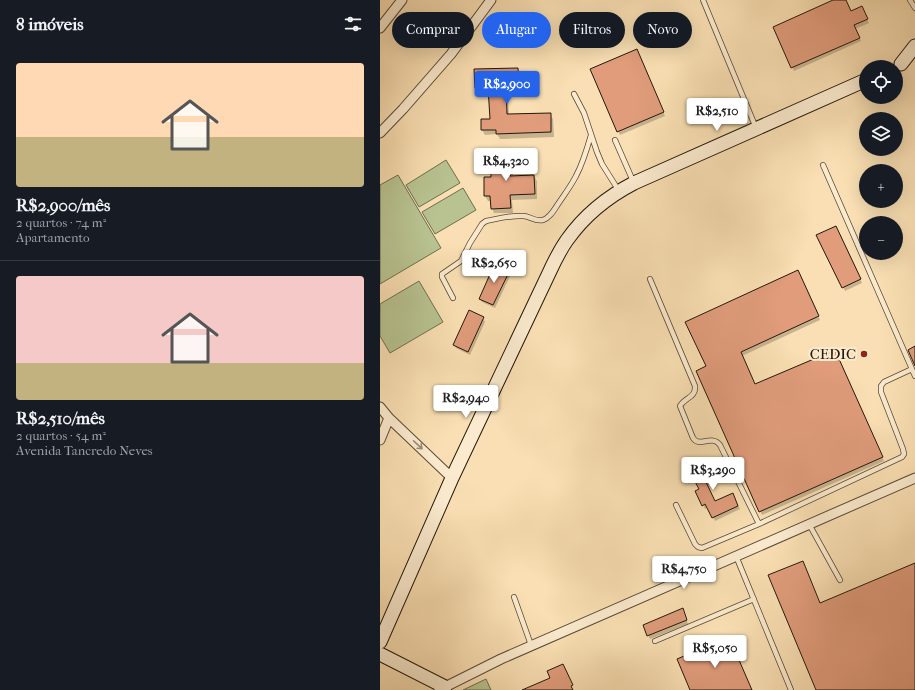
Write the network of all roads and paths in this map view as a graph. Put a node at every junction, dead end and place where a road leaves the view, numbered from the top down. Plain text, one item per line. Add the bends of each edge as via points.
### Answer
1 (402, 0) edge
2 (491, 0) edge
3 (703, 0) edge
4 (910, 0) edge
5 (915, 8) edge
6 (380, 28) edge
7 (915, 46) edge
8 (903, 60) edge
9 (915, 61) edge
10 (903, 65) edge
11 (859, 83) edge
12 (574, 94) dead end
13 (756, 129) junction
14 (380, 133) edge
15 (591, 135) junction
16 (615, 140) dead end
17 (823, 165) dead end
18 (634, 183) junction
19 (619, 191) junction
20 (650, 279) dead end
21 (453, 298) dead end
22 (912, 369) junction
23 (915, 376) edge
24 (380, 407) edge
25 (389, 418) junction
26 (380, 440) edge
27 (452, 478) junction
28 (915, 478) edge
29 (676, 505) dead end
30 (759, 524) junction
31 (809, 524) junction
32 (736, 556) junction
33 (840, 580) dead end
34 (514, 597) dead end
35 (754, 599) junction
36 (654, 641) dead end
37 (380, 642) edge
38 (531, 646) junction
39 (380, 654) edge
40 (443, 689) edge
41 (791, 690) edge

1 - 6 street
2 - 14 street via 452,54
3 - 13 lane
4 - 5 lane
7 - 8 main road
9 - 10 main road
11 - 13 main road
12 - 15 lane
13 - 18 main road
15 - 19 lane via 602,164
15 - 21 lane via 576,177 549,216 539,220 515,216 482,224 461,261 442,274
16 - 18 lane
17 - 22 lane
18 - 19 main road
19 - 27 main road via 587,216 566,241
20 - 30 lane via 695,386 693,395 680,406 693,438 697,442 718,442
22 - 23 lane
22 - 30 lane via 884,382 881,386 903,449 902,457
24 - 25 street
25 - 26 street
25 -> 27 street
27 - 37 main road
28 - 31 street
29 - 30 lane via 695,544 702,548
31 - 32 street
31 - 33 lane
32 - 35 lane
32 - 38 street
34 - 38 lane
35 - 36 lane
35 - 41 lane
38 - 40 street
39 - 40 main road

